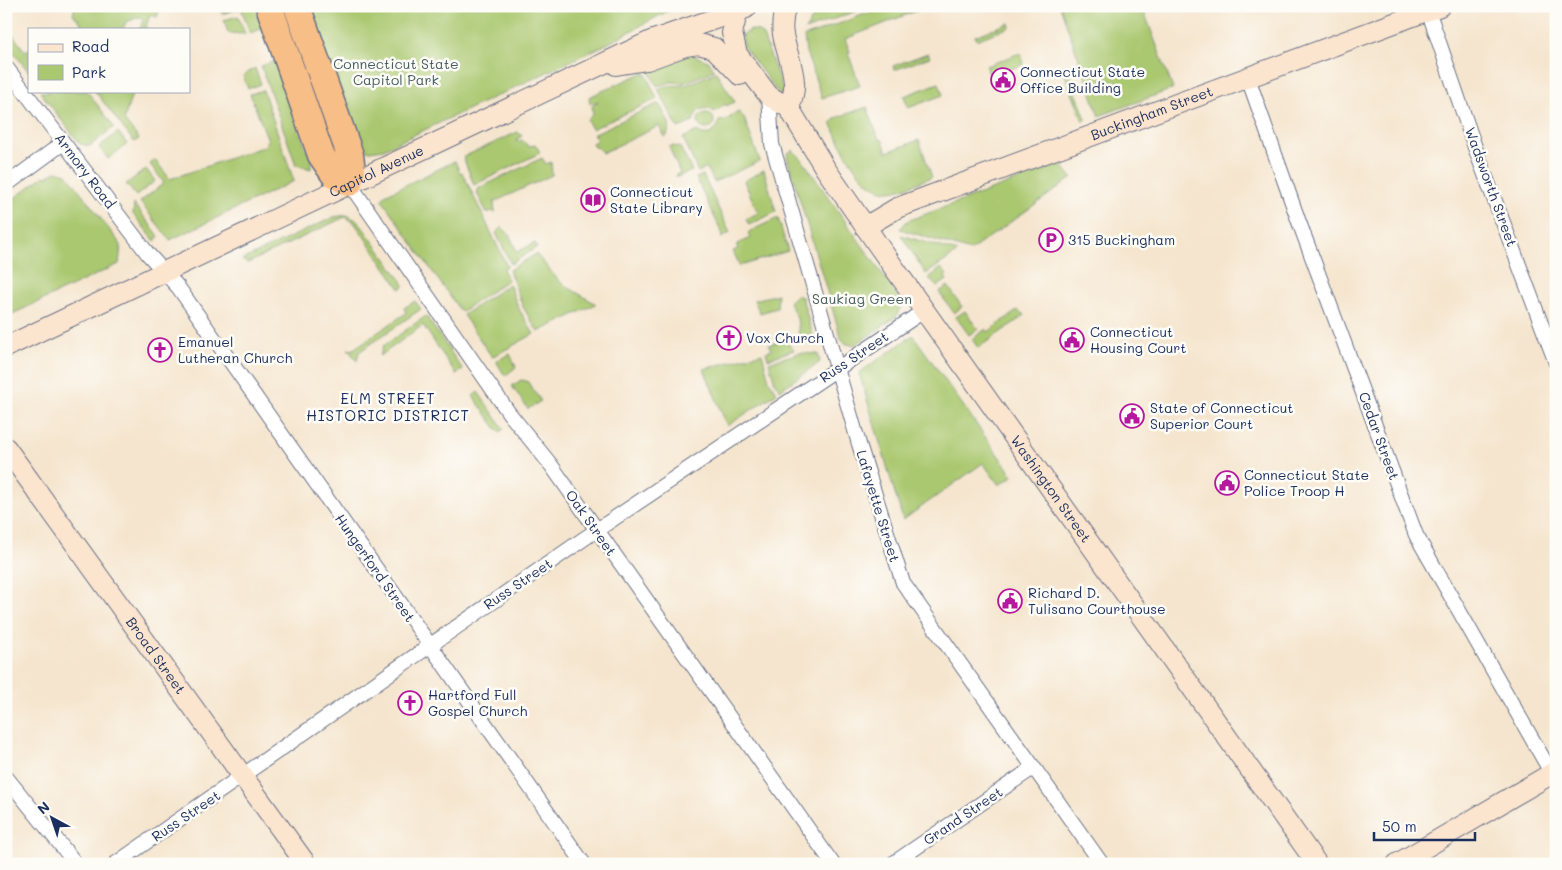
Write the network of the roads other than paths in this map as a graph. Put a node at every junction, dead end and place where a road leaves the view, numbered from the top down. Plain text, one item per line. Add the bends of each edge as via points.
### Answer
1 (269, 6) edge
2 (297, 6) edge
3 (786, 6) edge
4 (742, 8) edge
5 (1421, 10) edge
6 (6, 67) edge
7 (597, 67) junction
8 (1248, 78) junction
9 (768, 102) junction
10 (789, 108) junction
11 (63, 143) junction
12 (816, 153) junction
13 (349, 183) junction
14 (6, 185) edge
15 (865, 226) junction
16 (166, 273) junction
17 (925, 310) junction
18 (6, 347) edge
19 (1556, 363) edge
20 (838, 368) junction
21 (6, 448) edge
22 (596, 531) junction
23 (430, 645) junction
24 (1033, 768) junction
25 (1554, 772) edge
26 (6, 777) edge
27 (243, 777) junction
28 (76, 864) edge
29 (115, 864) edge
30 (306, 864) edge
31 (584, 864) edge
32 (832, 864) edge
33 (892, 864) edge
34 (1102, 864) edge
35 (1317, 864) edge
36 (1398, 864) edge

1 - 13 highway via 321,155 334,174
2 - 13 highway via 350,156 352,174
3 - 10 main road via 781,34 793,74
4 - 7 main road, Capitol Avenue via 668,34
4 - 9 main road, Washington Street via 732,33 734,45
5 - 8 main road, Buckingham Street
5 - 19 street, Wadsworth Street
6 - 11 street, Armory Road
7 - 9 main road via 638,62 685,46 704,44 725,57
7 - 13 main road, Capitol Avenue
8 - 15 main road, Buckingham Street via 897,208
8 - 25 street, Cedar Street via 1416,535
9 - 10 main road, Washington Street
9 - 12 main road
9 - 20 street, Lafayette Street via 772,144
10 - 12 main road, Washington Street
11 - 14 street
11 - 16 street, Armory Road via 143,248
12 - 15 main road, Washington Street
13 - 16 main road, Capitol Avenue
13 - 22 street, Oak Street via 508,413 551,465
15 - 17 main road, Washington Street
16 - 18 main road, Capitol Avenue
16 - 23 street, Hungerford Street
17 - 20 street, Russ Street
17 - 35 main road, Washington Street
20 - 22 street, Russ Street
20 - 24 street, Lafayette Street via 903,583
21 - 27 main road, Broad Street
22 - 23 street, Russ Street
22 - 32 street, Oak Street
23 - 27 street, Russ Street
23 - 31 street, Hungerford Street
24 - 33 street, Grand Street
24 - 34 street, Lafayette Street
25 - 36 main road
26 - 28 street
27 - 29 street, Russ Street
27 - 30 main road, Broad Street

